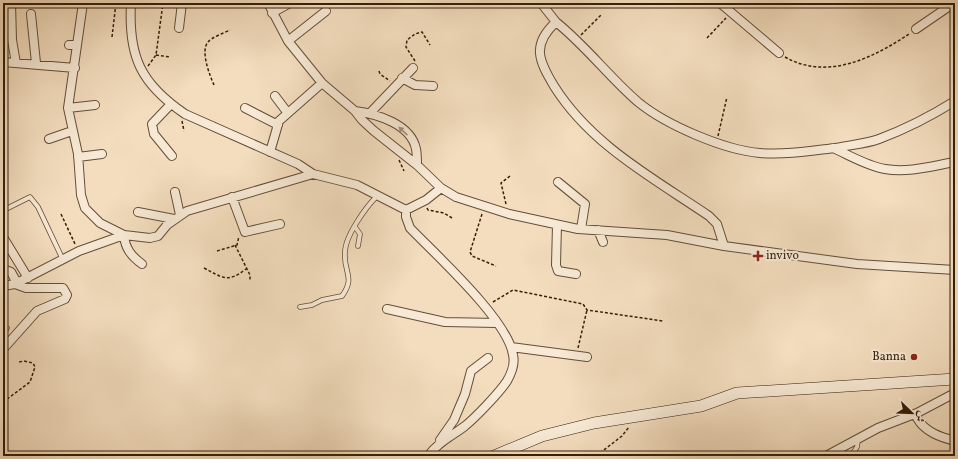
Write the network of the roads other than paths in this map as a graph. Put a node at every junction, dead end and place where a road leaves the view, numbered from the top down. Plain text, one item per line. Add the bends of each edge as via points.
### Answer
1 (11, 3) edge
2 (83, 3) edge
3 (131, 3) edge
4 (182, 3) edge
5 (290, 3) edge
6 (541, 3) edge
7 (720, 3) edge
8 (954, 3) edge
9 (269, 7) edge
10 (326, 11) dead end
11 (31, 14) dead end
12 (556, 22) junction
13 (179, 28) dead end
14 (916, 29) road end
15 (288, 41) junction
16 (68, 45) dead end
17 (77, 45) junction
18 (779, 53) road end
19 (3, 62) edge
20 (16, 63) junction
21 (36, 64) junction
22 (75, 68) junction
23 (413, 68) road end
24 (402, 78) junction
25 (322, 83) junction
26 (433, 86) dead end
27 (275, 96) dead end
28 (955, 101) edge
29 (171, 104) junction
30 (95, 105) dead end
31 (68, 108) junction
32 (245, 108) dead end
33 (356, 111) junction
34 (287, 112) junction
35 (370, 113) junction
36 (278, 125) junction
37 (72, 131) junction
38 (49, 139) dead end
39 (832, 148) junction
40 (270, 152) junction
41 (102, 154) dead end
42 (172, 156) dead end
43 (78, 157) junction
44 (955, 162) edge
45 (417, 165) junction
46 (313, 174) junction
47 (558, 182) dead end
48 (440, 188) junction
49 (174, 192) dead end
50 (377, 196) junction
51 (232, 197) junction
52 (6, 209) dead end
53 (406, 210) junction
54 (138, 212) dead end
55 (177, 217) junction
56 (280, 224) dead end
57 (557, 225) junction
58 (355, 227) junction
59 (581, 229) junction
60 (598, 230) junction
61 (124, 235) junction
62 (3, 236) edge
63 (603, 242) dead end
64 (358, 246) dead end
65 (724, 246) junction
66 (64, 260) junction
67 (142, 264) dead end
68 (3, 269) edge
69 (955, 270) edge
70 (576, 274) dead end
71 (28, 278) junction
72 (16, 284) junction
73 (4, 286) edge
74 (300, 307) dead end
75 (387, 310) dead end
76 (497, 324) junction
77 (7, 328) dead end
78 (3, 334) edge
79 (511, 347) junction
80 (4, 348) dead end
81 (587, 356) dead end
82 (488, 358) dead end
83 (955, 379) edge
84 (955, 393) edge
85 (917, 413) junction
86 (858, 439) junction
87 (955, 441) edge
88 (436, 445) junction
89 (428, 456) edge
90 (494, 456) edge
91 (826, 456) edge
92 (851, 456) edge

1 - 20 street via 12,40
2 - 17 street
3 - 29 street via 130,21 136,59 143,74
4 - 13 street
5 - 9 street
6 - 12 street
7 - 18 street
8 - 14 street
9 - 15 street
10 - 15 street
11 - 21 street
12 - 39 street via 577,39 600,66 638,102 662,119 716,141 759,153 809,152
12 - 65 street via 549,28 542,43 541,64 571,111 611,150 709,216 717,224
15 - 25 street
16 - 17 street
17 - 22 street
19 - 20 street
20 - 21 street
21 - 22 street
22 - 31 street
23 - 24 street
24 - 26 street via 415,85
24 - 35 street
25 - 33 street
25 - 34 street
27 - 34 street
28 - 39 street via 921,121 878,140
29 - 40 street via 192,117
29 - 42 street via 152,124 154,134
30 - 31 street
31 - 37 street
32 - 36 street
33 - 35 street
33 - 45 street via 374,132
34 - 36 street
45 -> 35 street via 416,148 405,130
36 - 40 street
37 - 38 street
37 - 43 street
39 - 44 street via 874,166 892,170 913,170
40 - 46 street via 298,164
41 - 43 street
43 - 61 street via 81,195 85,208 100,223
45 - 48 street
46 - 50 street via 343,180
46 - 51 street
47 - 59 street via 585,204
48 - 53 street
48 - 57 street via 456,197 509,214
49 - 55 street
50 - 53 street
50 - 58 lane
51 - 55 street
51 - 56 street via 245,232
52 - 66 lane via 30,197 38,207
53 - 76 street via 410,228 468,287
54 - 55 street
55 - 61 street via 158,236 150,238
57 - 59 street
57 - 70 street via 558,271
58 - 64 lane via 361,239
58 - 74 lane via 344,250 350,278 348,288 342,296
59 - 60 street
60 - 63 street
60 - 65 street via 667,235
61 - 66 street via 79,251
61 - 67 street via 130,253
62 - 71 street
65 - 69 street via 857,264
66 - 71 street
68 - 72 street via 11,272
71 - 72 street
72 - 73 street
72 - 80 street via 26,288 63,288 67,295 65,299 37,311
75 - 76 street via 445,322
76 - 79 street
77 - 78 lane
79 - 81 street
79 - 88 street via 514,356 506,381 466,425
82 - 88 street via 471,371 454,420
83 - 90 main road via 737,393 701,406 594,423 542,436
84 - 85 street
85 - 86 street via 878,428
85 - 87 street via 917,418 926,429
86 - 91 street
86 - 92 lane via 857,447
88 - 89 street

